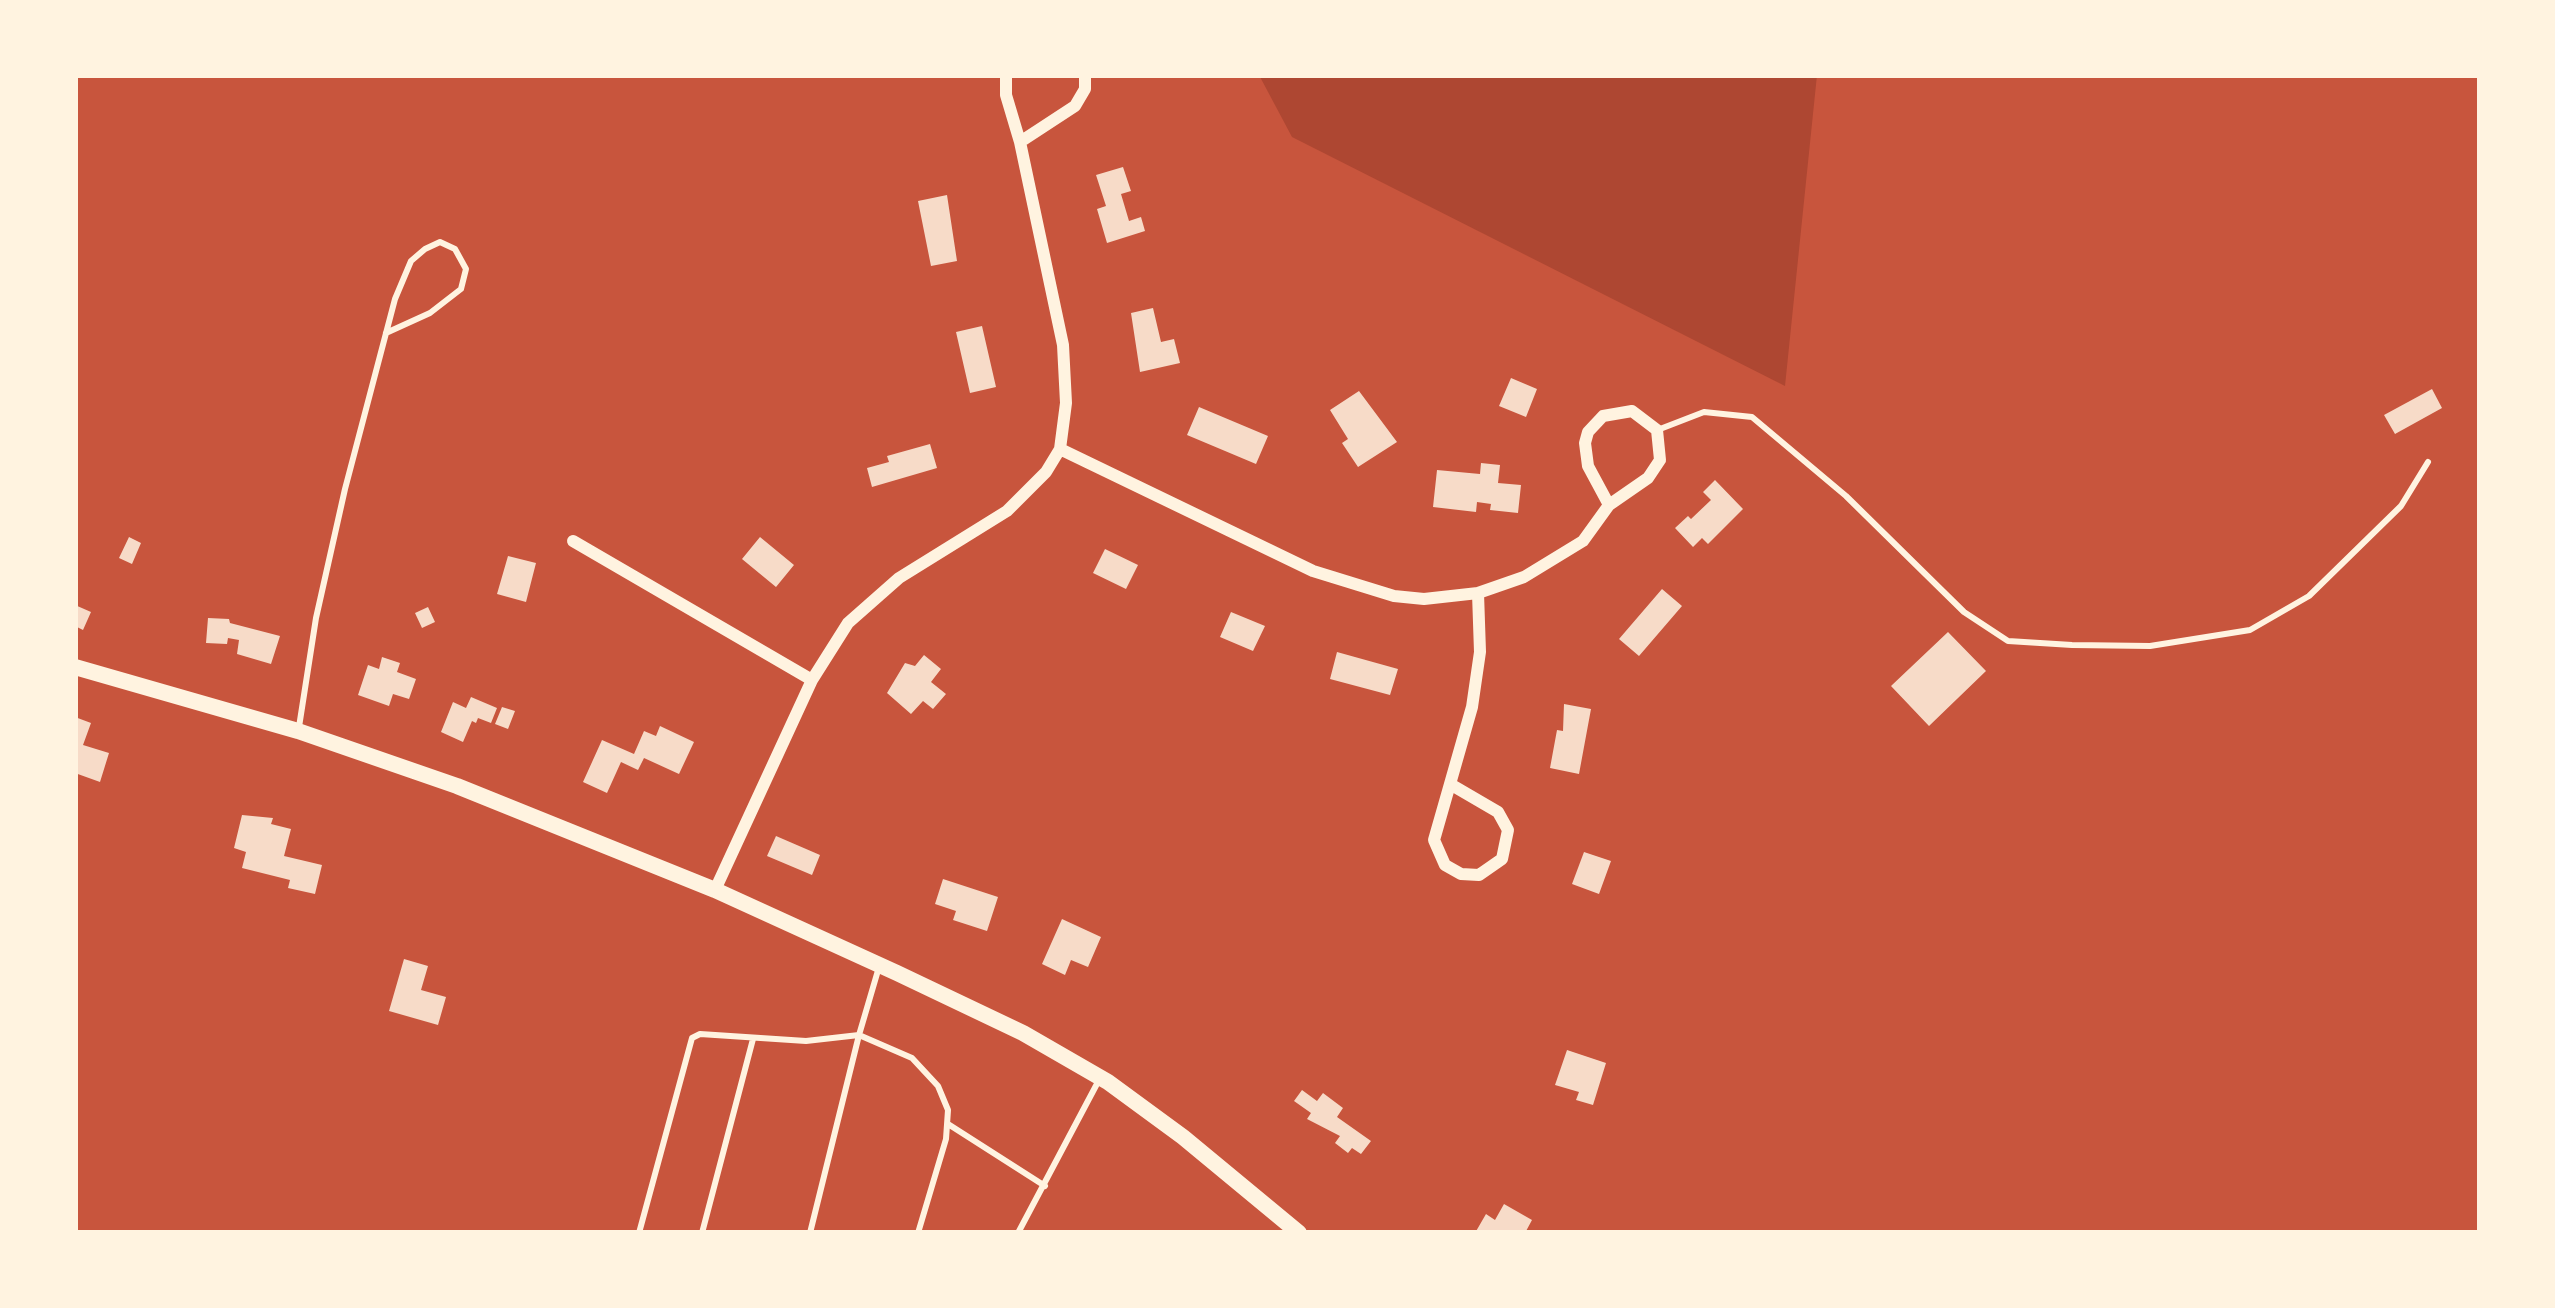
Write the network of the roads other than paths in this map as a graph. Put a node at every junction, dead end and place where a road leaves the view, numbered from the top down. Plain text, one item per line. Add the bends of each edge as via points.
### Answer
1 (1006, 75) edge
2 (1085, 75) edge
3 (1020, 142) junction
4 (386, 333) junction
5 (1657, 430) junction
6 (1060, 449) junction
7 (2428, 462) dead end
8 (1609, 505) junction
9 (573, 541) dead end
10 (1478, 593) junction
11 (75, 667) edge
12 (812, 680) junction
13 (298, 731) junction
14 (1450, 784) junction
15 (715, 890) junction
16 (879, 965) junction
17 (859, 1035) junction
18 (753, 1039) junction
19 (1101, 1078) junction
20 (948, 1124) junction
21 (1046, 1186) junction
22 (639, 1233) edge
23 (702, 1233) edge
24 (810, 1233) edge
25 (918, 1233) edge
26 (1018, 1233) edge
27 (1299, 1233) edge

1 - 3 street
2 - 3 street via 1075,106
3 - 6 street via 1063,345
4 - 4 lane via 411,261 440,242 455,249 466,269 461,289
4 - 13 lane via 316,618
5 - 7 lane via 1704,412 1752,417 1964,612 2008,641 2072,645 2150,646 2250,630 2309,596 2401,506
5 - 8 street via 1656,469
5 - 8 street via 1622,410 1588,432 1585,455
6 - 10 street via 1345,583 1424,599
6 - 12 street via 1007,512 872,599
8 - 10 street via 1570,550
9 - 12 street
10 - 14 street via 1478,674
11 - 13 street
12 - 15 street
13 - 15 street
14 - 14 street via 1504,820 1507,850 1488,872 1461,874 1439,858 1434,831
15 - 16 street
16 - 17 lane
16 - 19 street
17 - 18 lane
17 - 20 lane via 928,1072
17 - 24 lane
18 - 22 lane via 700,1034 689,1041
18 - 23 lane
19 - 21 lane
19 - 27 street
20 - 21 lane
20 - 25 lane
21 - 26 lane

